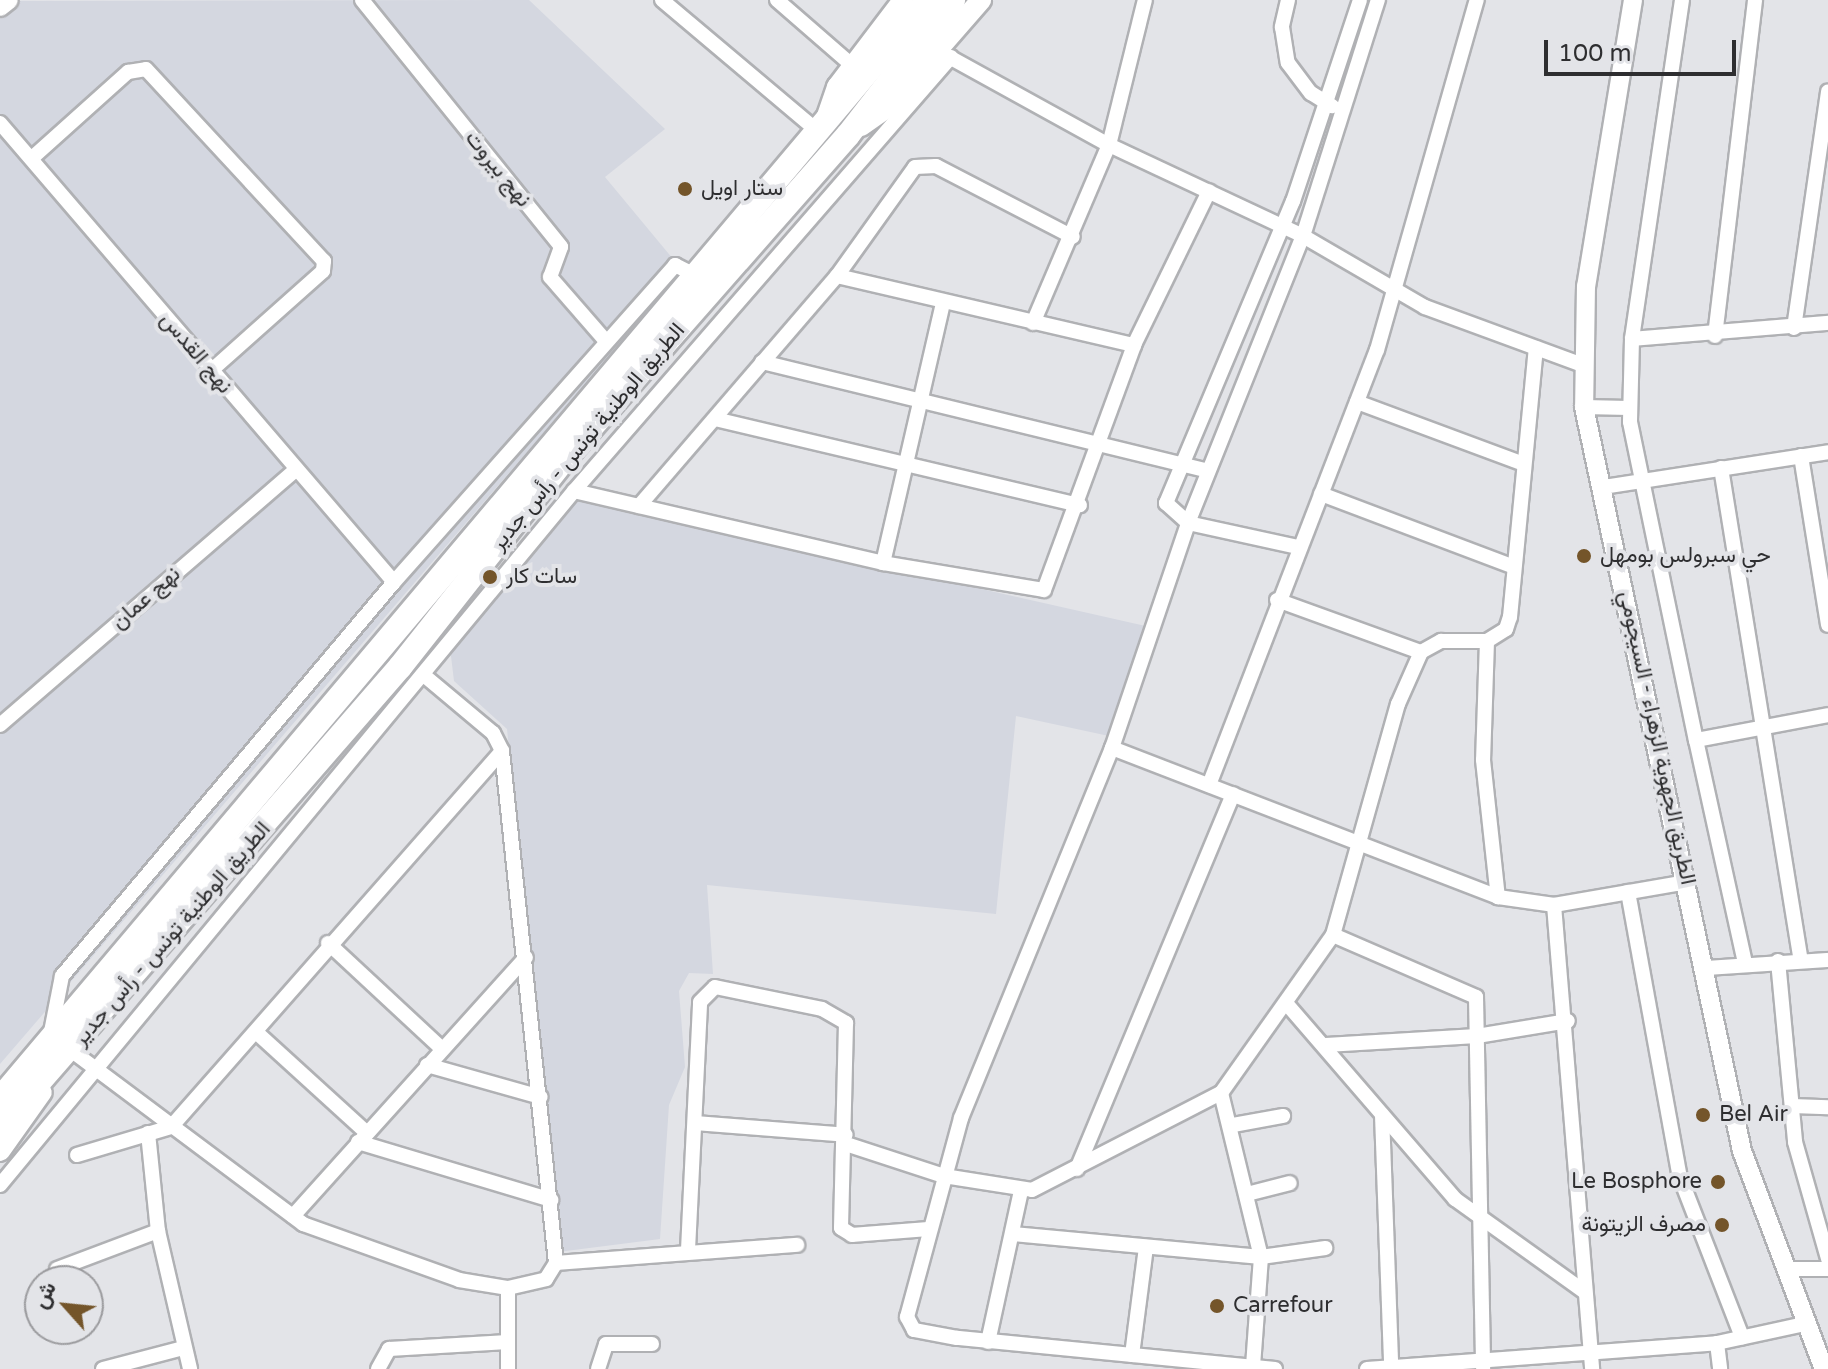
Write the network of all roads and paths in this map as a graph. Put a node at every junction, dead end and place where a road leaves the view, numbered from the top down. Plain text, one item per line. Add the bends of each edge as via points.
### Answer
1 (9, 0) edge
2 (362, 0) edge
3 (662, 0) edge
4 (777, 0) edge
5 (903, 0) edge
6 (981, 0) edge
7 (1145, 0) edge
8 (1288, 0) edge
9 (1360, 0) edge
10 (1378, 0) edge
11 (1477, 0) edge
12 (1633, 0) edge
13 (1682, 0) edge
14 (1755, 0) edge
15 (942, 3) edge
16 (0, 7) edge
17 (945, 54) junction
18 (853, 66) junction
19 (1828, 91) edge
20 (1326, 104) junction
21 (1343, 109) junction
22 (0, 123) edge
23 (823, 126) junction
24 (848, 135) junction
25 (1109, 145) junction
26 (32, 158) junction
27 (1209, 191) junction
28 (1283, 226) junction
29 (1303, 236) junction
30 (1073, 237) junction
31 (697, 276) junction
32 (837, 276) junction
33 (1397, 291) junction
34 (943, 303) junction
35 (1033, 323) junction
36 (1828, 323) edge
37 (1794, 328) junction
38 (1715, 336) junction
39 (604, 339) junction
40 (1632, 339) junction
41 (1134, 345) junction
42 (1536, 348) junction
43 (762, 362) junction
44 (1580, 364) junction
45 (212, 370) junction
46 (919, 402) junction
47 (1357, 402) junction
48 (1584, 407) junction
49 (1629, 408) junction
50 (715, 419) junction
51 (1104, 442) junction
52 (1828, 452) edge
53 (1801, 456) junction
54 (1181, 463) junction
55 (1524, 464) junction
56 (907, 465) junction
57 (1721, 468) junction
58 (1208, 471) junction
59 (293, 472) junction
60 (1642, 479) junction
61 (1603, 487) junction
62 (574, 491) junction
63 (1321, 494) junction
64 (1080, 505) junction
65 (639, 506) junction
66 (1188, 523) junction
67 (1298, 547) junction
68 (883, 563) junction
69 (1514, 567) junction
70 (1824, 576) edge
71 (394, 582) junction
72 (1277, 600) junction
73 (1828, 625) edge
74 (1487, 641) junction
75 (1421, 652) junction
76 (426, 677) junction
77 (1828, 715) edge
78 (0, 725) edge
79 (1760, 728) junction
80 (1696, 740) junction
81 (1112, 748) junction
82 (502, 751) junction
83 (1209, 785) junction
84 (1233, 794) junction
85 (1361, 844) junction
86 (1687, 882) junction
87 (1628, 892) junction
88 (1498, 897) junction
89 (1554, 905) junction
90 (1333, 935) junction
91 (328, 943) junction
92 (526, 957) junction
93 (1801, 960) junction
94 (1828, 960) edge
95 (1778, 961) junction
96 (1745, 963) junction
97 (1706, 968) junction
98 (1286, 1003) junction
99 (1568, 1021) junction
100 (256, 1032) junction
101 (1477, 1036) junction
102 (1326, 1045) junction
103 (57, 1049) junction
104 (442, 1049) junction
105 (427, 1065) junction
106 (98, 1071) junction
107 (0, 1080) edge
108 (1221, 1093) junction
109 (541, 1097) junction
110 (0, 1099) edge
111 (1792, 1106) junction
112 (1828, 1107) edge
113 (1382, 1115) junction
114 (1283, 1116) dead end
115 (695, 1123) junction
116 (1233, 1125) junction
117 (0, 1127) edge
118 (171, 1127) junction
119 (148, 1133) junction
120 (362, 1137) junction
121 (846, 1140) junction
122 (0, 1151) edge
123 (77, 1155) dead end
124 (1077, 1169) junction
125 (944, 1176) junction
126 (1290, 1183) dead end
127 (0, 1185) edge
128 (1021, 1191) junction
129 (1247, 1194) junction
130 (551, 1200) junction
131 (293, 1216) junction
132 (1479, 1219) junction
133 (928, 1229) junction
134 (158, 1231) junction
135 (1013, 1234) junction
136 (797, 1245) dead end
137 (1146, 1247) junction
138 (1325, 1248) dead end
139 (688, 1250) junction
140 (1261, 1257) junction
141 (1828, 1259) edge
142 (556, 1263) junction
143 (68, 1265) edge
144 (1786, 1269) junction
145 (1828, 1269) edge
146 (508, 1288) junction
147 (1585, 1292) junction
148 (1804, 1324) junction
149 (1742, 1337) junction
150 (508, 1342) junction
151 (988, 1342) junction
152 (1717, 1343) junction
153 (652, 1344) dead end
154 (183, 1348) junction
155 (1591, 1349) junction
156 (1132, 1355) junction
157 (1482, 1363) edge
158 (1253, 1366) junction
159 (1391, 1366) junction
160 (103, 1369) edge
161 (190, 1369) edge
162 (378, 1369) edge
163 (508, 1369) edge
164 (598, 1369) edge
165 (1275, 1369) edge
166 (1367, 1369) edge
167 (1592, 1369) edge
168 (1720, 1369) edge
169 (1824, 1369) edge

1 - 16 main road
2 - 39 street, نهج بيروت via 561,247 550,277
3 - 23 street
4 - 18 street
5 - 18 main road
6 - 17 main road
7 - 25 street
8 - 20 street via 1282,27 1288,63
9 - 20 street
10 - 21 street
11 - 33 street
12 - 44 main road, الطريق الجهوية الزهراء - السيجومي via 1586,286
13 - 40 street
14 - 38 street
15 - 23 highway, الطريق الوطنية تونس - رأس جدير
15 - 24 highway, الطريق الوطنية تونس - رأس جدير
17 - 24 main road via 888,107
17 - 25 street
17 - 62 street
18 - 23 main road
19 - 37 street
20 - 21 street
20 - 28 street
21 - 29 street
22 - 26 street, نهج القدس
23 - 31 highway, الطريق الوطنية تونس - رأس جدير
24 - 103 highway, الطريق الوطنية تونس - رأس جدير via 573,448 400,667
25 - 27 street
25 - 30 street
26 - 45 street, نهج القدس
26 - 45 street via 128,72 146,69 324,261 323,271
27 - 28 street
27 - 41 street
28 - 29 street
28 - 54 street
29 - 33 street
29 - 58 street
30 - 32 street via 923,163
30 - 35 street
31 - 39 street via 675,265
31 - 103 highway, الطريق الوطنية تونس - رأس جدير
32 - 34 street
32 - 43 street
33 - 42 street
33 - 47 street
34 - 35 street
34 - 46 street
35 - 41 street
36 - 37 street
37 - 38 street
38 - 40 street
39 - 71 street
40 - 49 street
41 - 51 street
42 - 44 street
42 - 55 street
43 - 46 street
43 - 50 street
44 - 48 main road, الطريق الجهوية الزهراء - السيجومي
45 - 59 street, نهج القدس
46 - 51 street
46 - 56 street
47 - 55 street
47 - 63 street
48 - 49 street
48 - 61 main road, الطريق الجهوية الزهراء - السيجومي
49 - 60 street
50 - 56 street
50 - 65 street
51 - 54 street
51 - 64 street
52 - 53 street
53 - 57 street
53 - 70 street
54 - 58 street
54 - 66 street via 1166,503
55 - 69 street
56 - 64 street
56 - 68 street
57 - 60 street
57 - 79 street
58 - 66 street
59 - 71 street, نهج القدس
59 - 78 street, نهج عمان
60 - 61 street
60 - 80 street
61 - 86 main road, الطريق الجهوية الزهراء - السيجومي
62 - 65 street
62 - 76 street
63 - 67 street
63 - 69 street
64 - 68 street via 1039,592
65 - 68 street
66 - 67 street
66 - 81 street
67 - 72 street
69 - 74 street via 1508,624
70 - 73 street
71 - 103 street via 62,976
72 - 75 street
72 - 83 street
74 - 75 street via 1441,641
74 - 88 street via 1483,760
75 - 85 street via 1398,704
76 - 82 street via 493,733
76 - 106 street
77 - 79 street
79 - 80 street
79 - 93 street
80 - 96 street
81 - 83 street
81 - 125 street
82 - 91 street
82 - 92 street
83 - 84 street
84 - 85 street
84 - 124 street
85 - 88 street
85 - 90 street
86 - 87 street
86 - 97 main road, الطريق الجهوية الزهراء - السيجومي
87 - 89 street
87 - 149 street via 1680,1177
88 - 89 street
89 - 99 street
90 - 98 street
90 - 101 street via 1468,988 1480,1008
91 - 100 street
91 - 104 street
92 - 104 street
92 - 109 street
93 - 94 street
93 - 95 street
95 - 96 street
95 - 111 street
96 - 97 street
97 - 144 main road, الطريق الجهوية الزهراء - السيجومي via 1742,1151
98 - 102 street
98 - 108 street
99 - 101 street
99 - 147 street
100 - 118 street
100 - 120 street
101 - 102 street
101 - 132 street
102 - 113 street
103 - 106 street
103 - 107 main road
103 - 110 highway, الطريق الوطنية تونس - رأس جدير
103 - 117 highway, الطريق الوطنية تونس - رأس جدير
103 - 122 main road
104 - 105 street
105 - 109 street
105 - 120 street
106 - 118 street
106 - 127 street
108 - 116 street
108 - 124 street
109 - 130 street
111 - 112 street
111 - 141 street
113 - 132 street
113 - 159 street
114 - 116 street
115 - 121 street
115 - 121 street via 700,1002 711,990 729,988 830,1012 846,1023
115 - 139 street
116 - 129 street
118 - 119 street
118 - 131 street
119 - 123 street
119 - 134 street
120 - 130 street
120 - 131 street
121 - 125 street
121 - 133 street via 845,1233
124 - 128 street
125 - 128 street
125 - 133 street
126 - 129 street
128 - 135 street
129 - 140 street
130 - 142 street
131 - 146 street via 413,1267
132 - 147 street
132 - 157 street
133 - 151 street via 908,1324
134 - 143 street
134 - 154 street
135 - 137 street
135 - 151 street
136 - 139 street
137 - 140 street
137 - 156 street
138 - 140 street
139 - 142 street
140 - 158 street
142 - 146 street via 546,1279
144 - 145 street
144 - 148 main road, الطريق الجهوية الزهراء - السيجومي
146 - 150 street
147 - 155 street
148 - 149 street
148 - 169 main road, الطريق الجهوية الزهراء - السيجومي
149 - 152 street
150 - 162 street via 396,1348 381,1356
150 - 163 street
151 - 156 street
152 - 155 street
152 - 168 street
153 - 164 street via 606,1344
154 - 160 street
154 - 161 street
155 - 157 street
155 - 167 street
156 - 158 street
157 - 159 street
158 - 165 street
159 - 166 street

